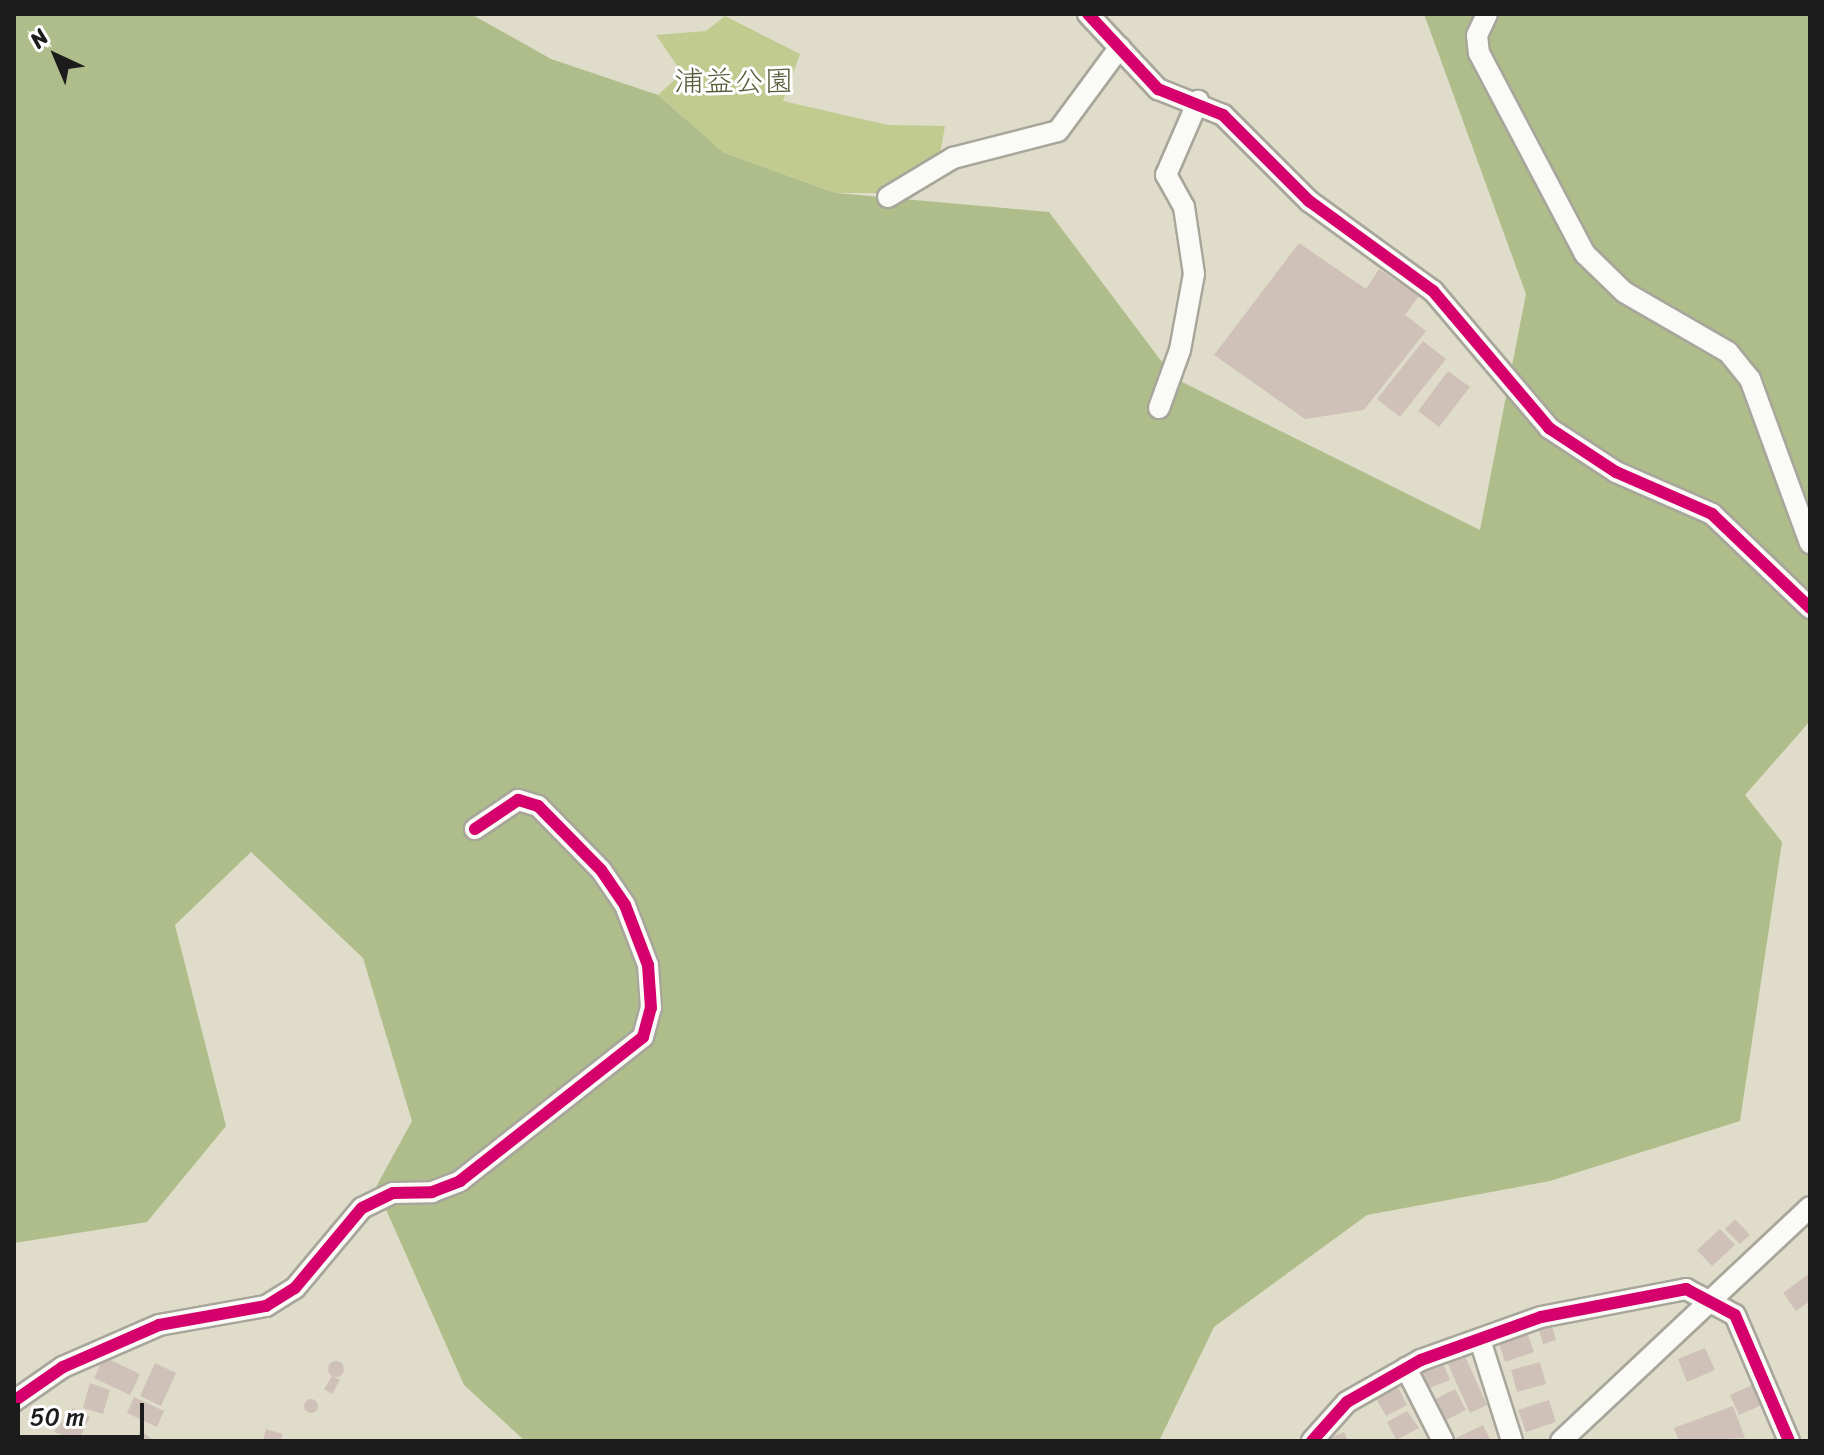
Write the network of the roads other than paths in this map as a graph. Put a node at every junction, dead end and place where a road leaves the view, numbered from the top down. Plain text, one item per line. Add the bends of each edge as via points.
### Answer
1 (1088, 14) edge
2 (1487, 14) edge
3 (1120, 47) junction
4 (1198, 101) junction
5 (888, 197) dead end
6 (1159, 408) dead end
7 (1810, 543) edge
8 (1810, 608) edge
9 (475, 829) dead end
10 (1810, 1207) edge
11 (1718, 1301) junction
12 (1480, 1340) junction
13 (1406, 1368) junction
14 (14, 1401) edge
15 (1586, 1420) junction
16 (1312, 1441) edge
17 (1443, 1441) edge
18 (1512, 1441) edge
19 (1561, 1441) edge
20 (1592, 1441) edge
21 (1789, 1441) edge

1 - 3 street
2 - 7 street via 1477,35 1479,53 1558,210 1585,254 1624,292 1728,352 1750,379
3 - 4 street via 1158,89
3 - 5 street via 1058,131 953,158
4 - 6 street via 1166,175 1184,207 1194,274 1180,350
4 - 8 street via 1223,115 1309,201 1433,291 1549,428 1616,472 1712,514
9 - 14 street via 518,800 538,806 601,870 625,905 648,965 651,1008 643,1037 460,1181 432,1192 393,1193 362,1208 295,1288 266,1306 159,1325 63,1367
10 - 11 street
11 - 12 street via 1686,1289 1541,1317
11 - 15 street
11 - 21 street via 1735,1315
12 - 13 street
12 - 18 street
13 - 16 street via 1347,1402
13 - 17 street
15 - 19 street
15 - 20 street

